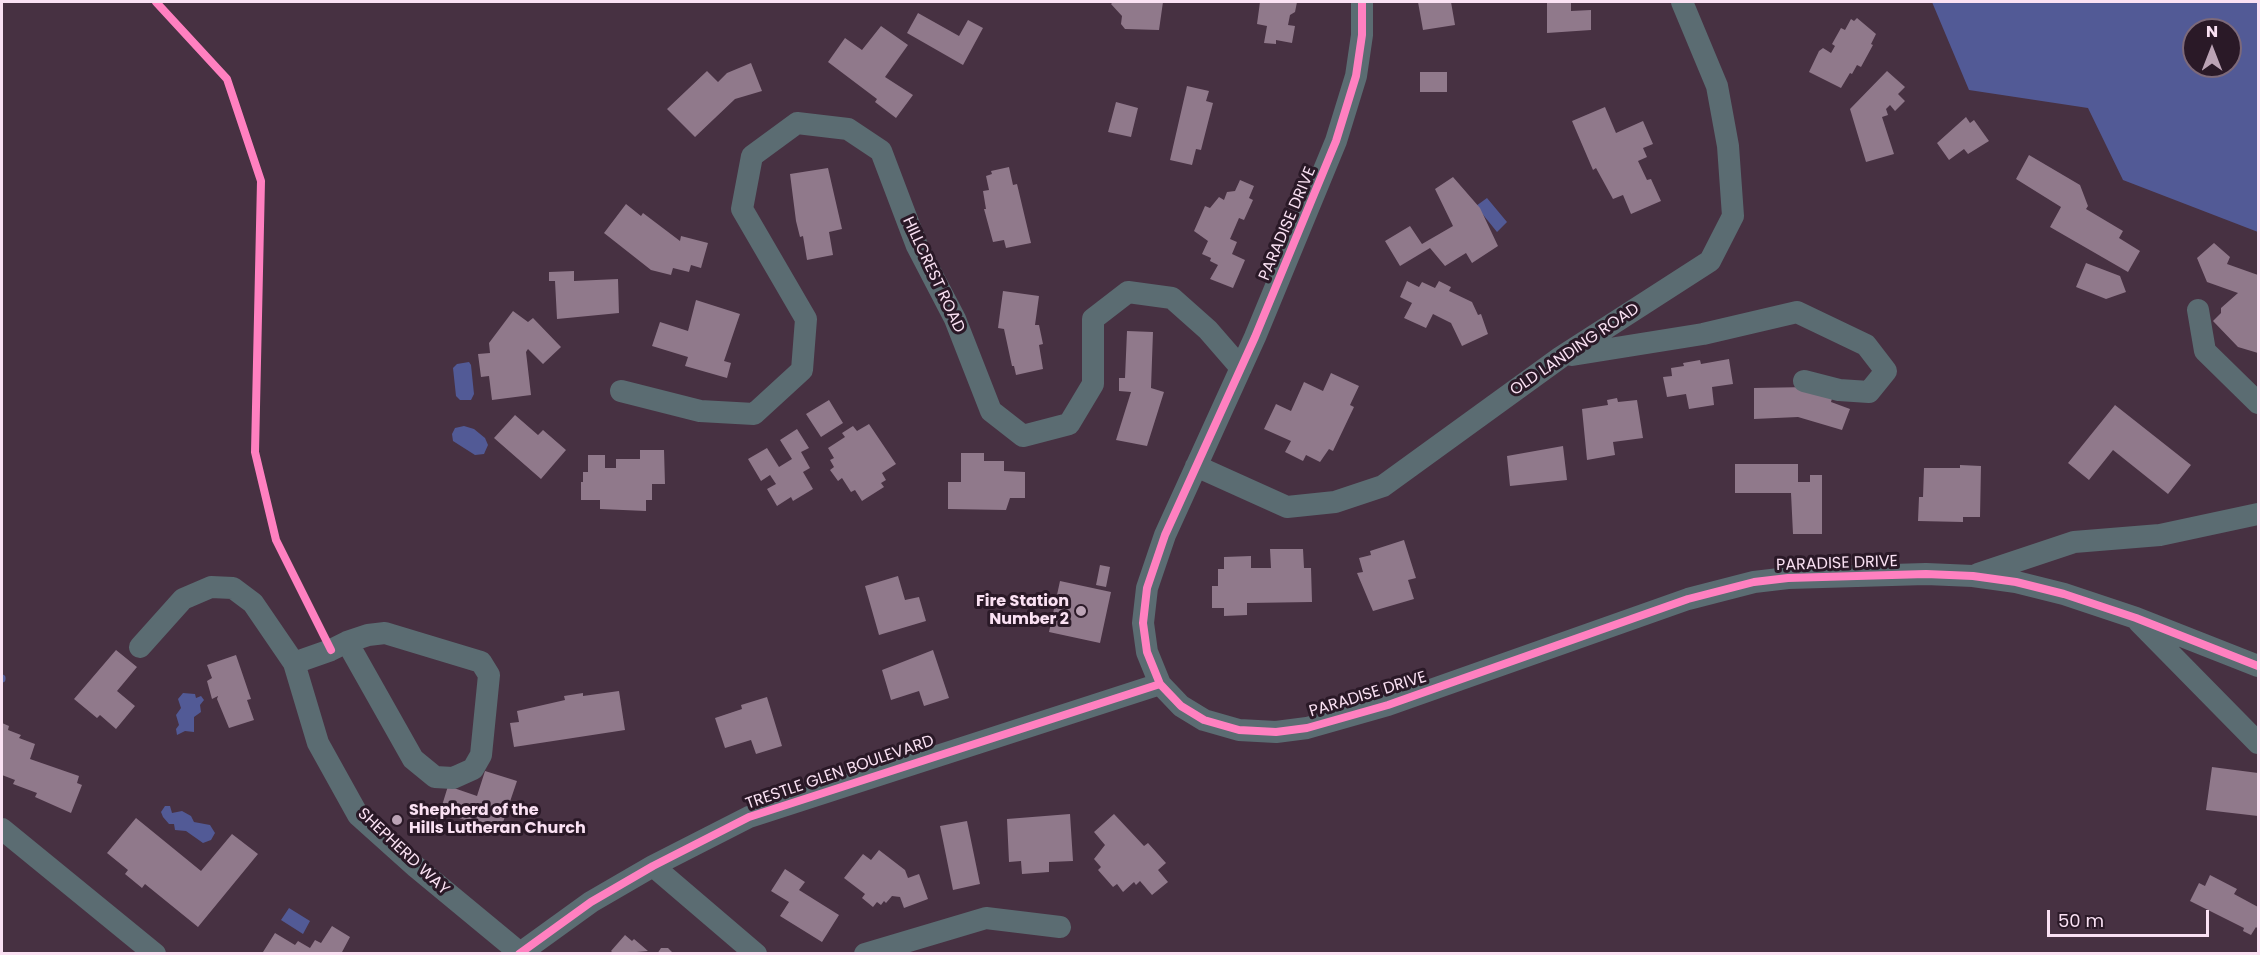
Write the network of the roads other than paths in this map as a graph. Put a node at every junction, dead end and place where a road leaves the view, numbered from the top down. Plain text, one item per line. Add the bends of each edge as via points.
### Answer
1 (1362, 2) edge
2 (1682, 2) edge
3 (2198, 310) dead end
4 (1561, 357) junction
5 (1241, 368) junction
6 (1804, 381) dead end
7 (621, 391) dead end
8 (2259, 403) edge
9 (1196, 466) junction
10 (2259, 514) edge
11 (1973, 576) junction
12 (2136, 618) junction
13 (339, 646) junction
14 (140, 647) dead end
15 (294, 663) junction
16 (2259, 666) edge
17 (1160, 684) junction
18 (2259, 743) edge
19 (2, 829) edge
20 (653, 866) junction
21 (1060, 927) dead end
22 (519, 953) edge
23 (155, 954) edge
24 (756, 954) edge
25 (865, 954) edge

1 - 5 street, PARADISE DRIVE via 1359,56 1343,120
2 - 4 street, OLD LANDING ROAD via 1717,86 1728,146 1733,216 1710,261
3 - 8 street via 2205,351
4 - 6 street via 1703,334 1797,312 1866,345 1886,371 1869,392 1839,390
4 - 9 street, OLD LANDING ROAD via 1383,486 1335,502 1287,507
5 - 7 street, HILLCREST ROAD via 1208,330 1172,298 1128,292 1093,319 1093,384 1069,424 1023,436 991,411 955,319 917,246 880,151 848,129 797,123 752,156 742,209 806,319 802,369 754,414 700,411
5 - 9 street, PARADISE DRIVE
9 - 17 street, PARADISE DRIVE via 1161,546 1145,600 1146,644
10 - 11 street via 2160,535 2074,542
11 - 12 street, PARADISE DRIVE via 2064,594
11 - 17 street, PARADISE DRIVE via 1788,578 1723,589 1377,709 1297,730 1248,731 1212,723 1181,706
12 - 16 street, PARADISE DRIVE
12 - 18 street
13 - 13 street via 413,759 435,777 453,778 473,769 481,755 487,706 489,675 481,662 385,633
13 - 15 street
14 - 15 street, SHEPHERD WAY via 183,599 211,587 233,588 253,603
15 - 22 street, SHEPHERD WAY via 318,743 358,815
17 - 20 street, TRESTLE GLEN BOULEVARD via 772,808
19 - 23 street
20 - 22 street, TRESTLE GLEN BOULEVARD via 583,907
20 - 24 street
21 - 25 street via 986,918

